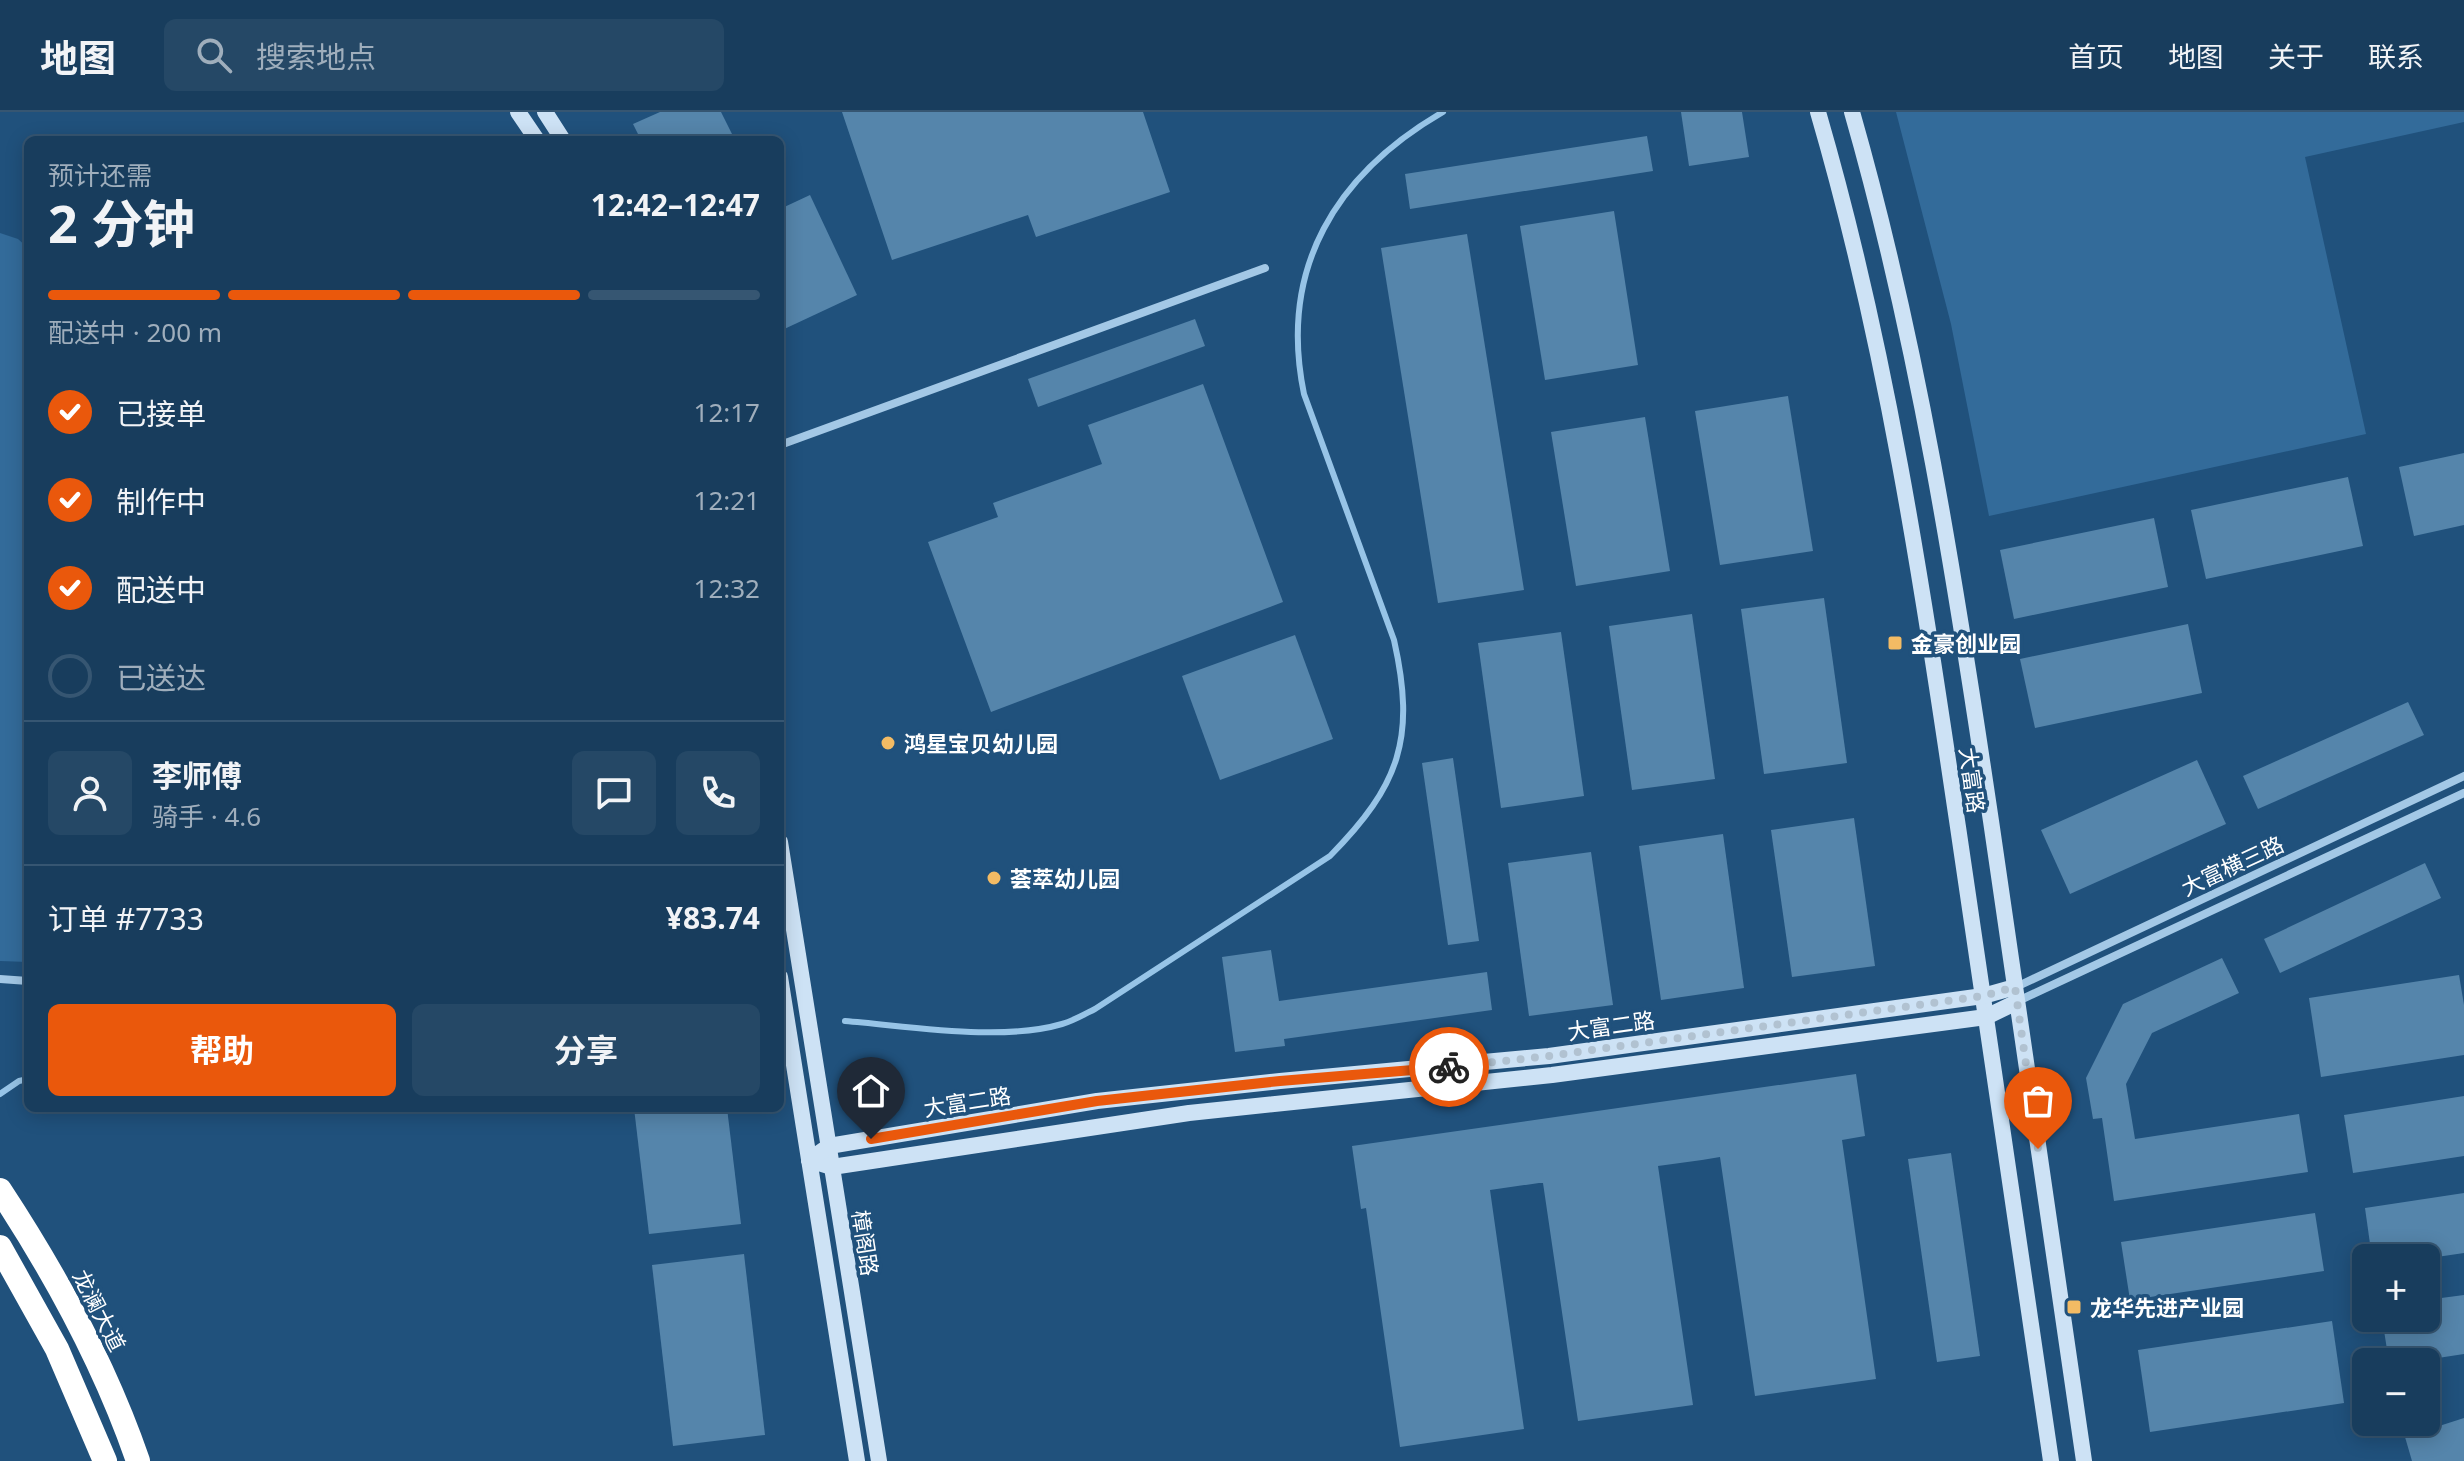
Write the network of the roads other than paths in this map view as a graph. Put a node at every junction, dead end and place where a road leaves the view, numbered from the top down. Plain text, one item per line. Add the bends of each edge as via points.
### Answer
1 (518, 112) edge
2 (545, 112) edge
3 (1818, 112) edge
4 (1852, 112) edge
5 (534, 136) edge
6 (560, 136) edge
7 (1265, 268) dead end
8 (784, 444) edge
9 (2464, 776) edge
10 (2464, 793) edge
11 (784, 867) edge
12 (0, 979) edge
13 (24, 981) edge
14 (2016, 994) junction
15 (1983, 996) junction
16 (784, 1002) edge
17 (1986, 1017) junction
18 (829, 1146) junction
19 (809, 1160) junction
20 (832, 1167) junction
21 (0, 1190) edge
22 (0, 1247) edge
23 (105, 1461) edge
24 (138, 1461) edge
25 (857, 1461) edge
26 (879, 1461) edge
27 (2051, 1461) edge
28 (2084, 1461) edge

1 - 5 street
2 - 6 street
3 - 15 street, 大富路 via 1876,335 1902,466
4 - 14 street, 大富路 via 1932,464
7 - 8 street
9 - 14 street, 大富横三路
10 - 14 street, 大富横三路
11 - 18 street, 樟阁路
12 - 13 street
14 - 15 street, 大富二路
14 - 17 street, 大富二路
14 - 28 street, 大富路
15 - 17 street, 大富路
15 - 18 street, 大富二路 via 1549,1056 1097,1101
16 - 19 street, 樟阁路
17 - 20 street, 大富二路 via 1552,1075 1189,1113
17 - 27 street, 大富路
18 - 19 street, 大富二路
18 - 20 street, 樟阁路
19 - 20 street, 大富二路
19 - 25 street, 樟阁路
20 - 26 street, 樟阁路
21 - 24 highway, 龙澜大道 via 91,1346
22 - 23 highway via 57,1349

